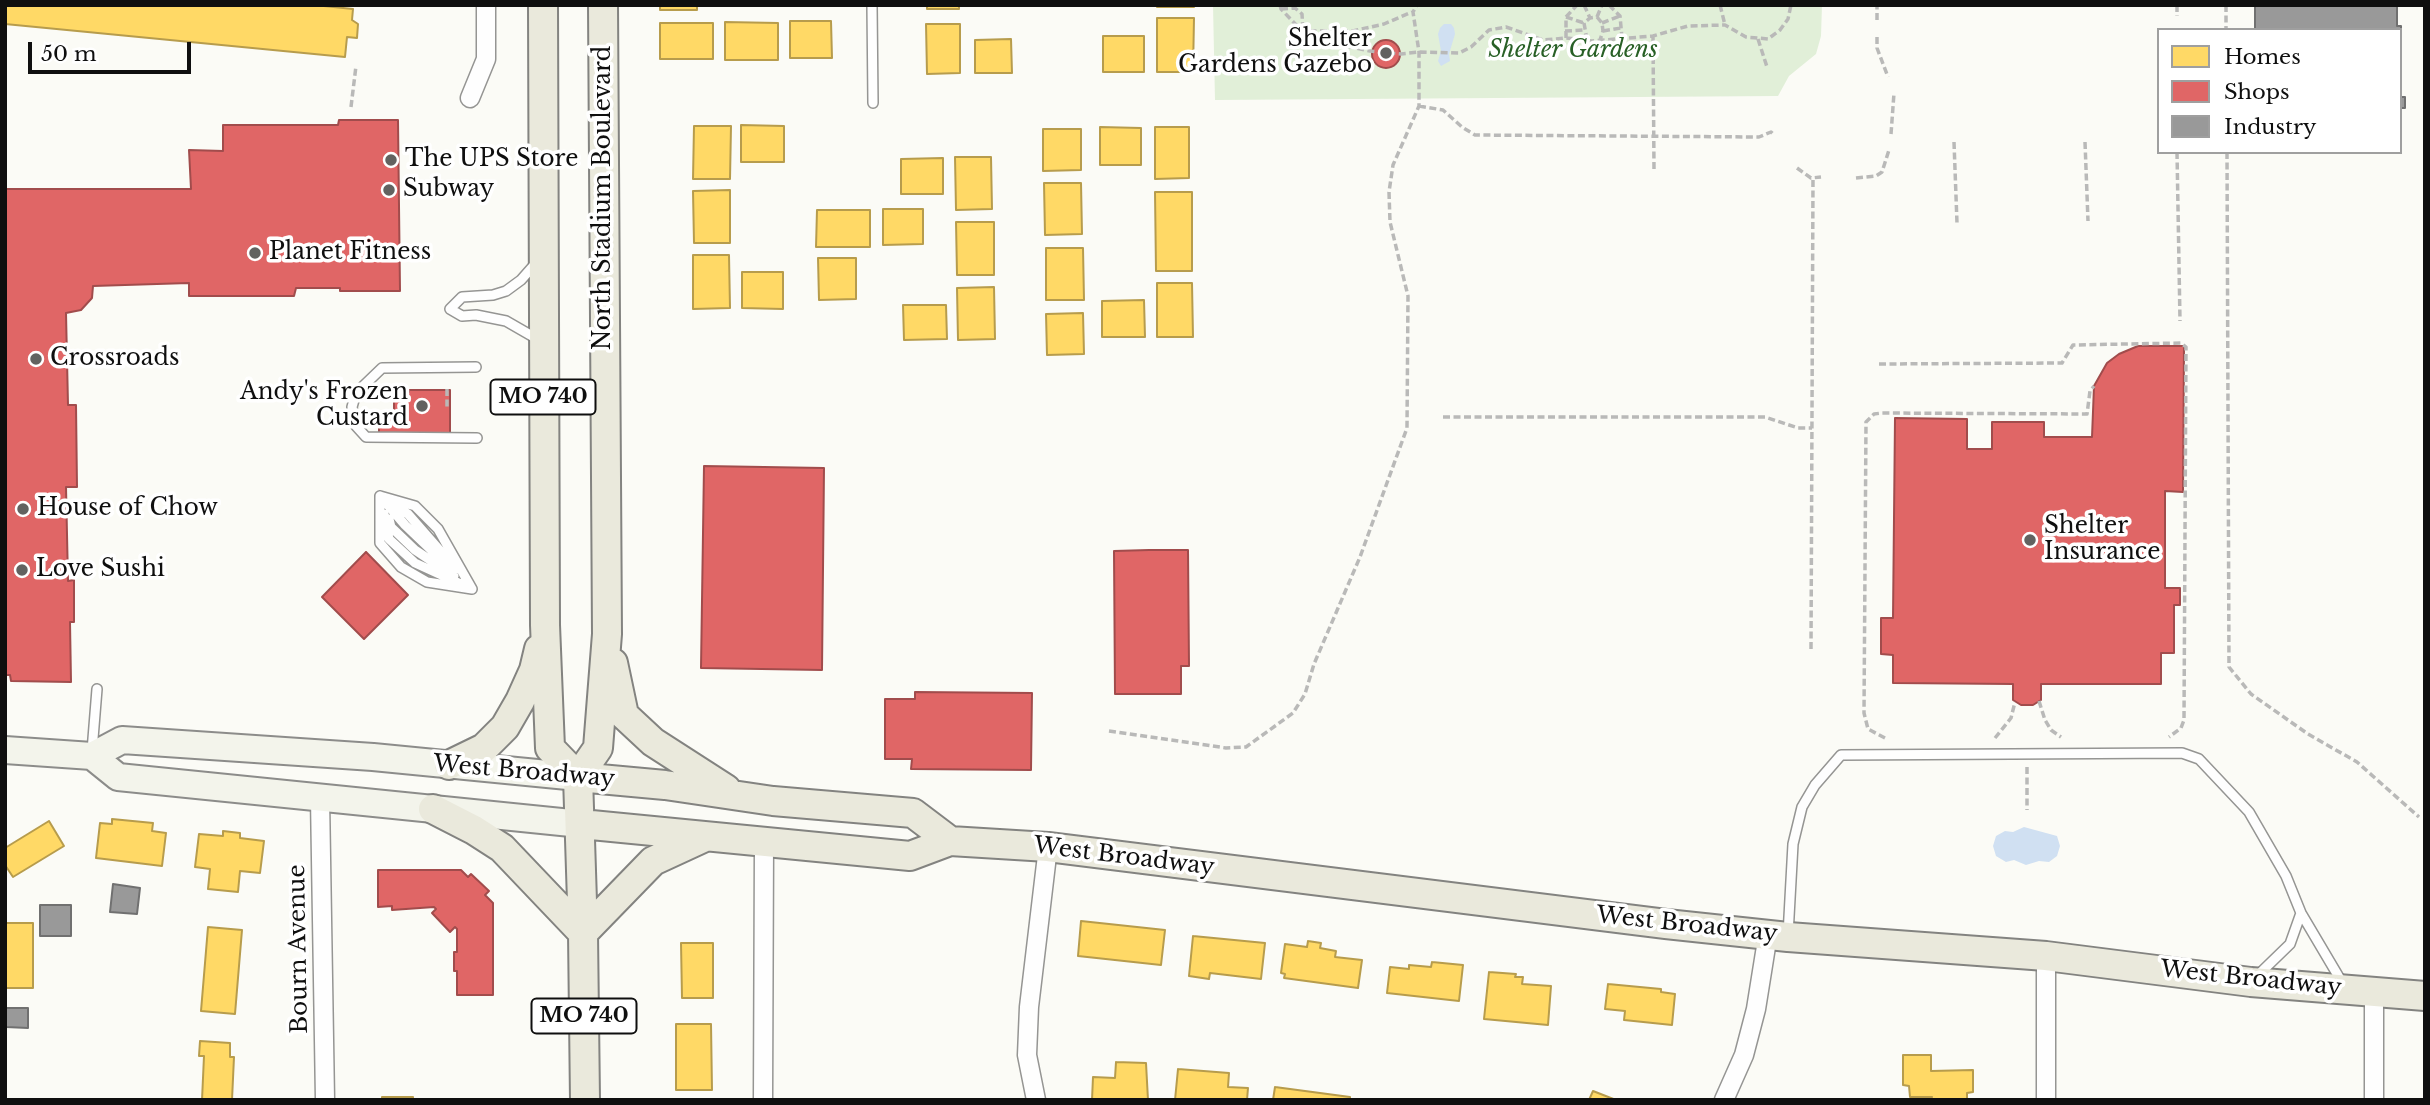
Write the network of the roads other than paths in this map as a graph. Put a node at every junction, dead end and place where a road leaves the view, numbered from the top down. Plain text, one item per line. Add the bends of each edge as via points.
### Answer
1 (486, 5) edge
2 (543, 5) edge
3 (603, 5) edge
4 (872, 5) edge
5 (470, 98) dead end
6 (873, 103) dead end
7 (543, 256) junction
8 (543, 343) junction
9 (476, 367) dead end
10 (477, 438) dead end
11 (380, 496) junction
12 (472, 589) junction
13 (545, 625) junction
14 (607, 634) junction
15 (97, 689) dead end
16 (5, 750) edge
17 (92, 756) junction
18 (449, 765) junction
19 (578, 777) junction
20 (738, 796) junction
21 (320, 798) junction
22 (433, 809) junction
23 (581, 824) junction
24 (705, 837) junction
25 (950, 841) junction
26 (764, 843) junction
27 (1048, 847) junction
28 (2301, 913) junction
29 (583, 933) junction
30 (1778, 935) junction
31 (2046, 956) junction
32 (2251, 982) junction
33 (2346, 989) junction
34 (2374, 992) junction
35 (2425, 996) edge
36 (325, 1100) edge
37 (585, 1100) edge
38 (763, 1100) edge
39 (1035, 1100) edge
40 (1724, 1100) edge
41 (2046, 1100) edge
42 (2374, 1100) edge

1 - 5 street via 486,59
2 - 7 main road, MO 740
3 - 14 main road, North Stadium Boulevard / MO 740
4 - 6 lane
7 - 8 main road, MO 740
7 - 8 lane via 506,291 462,297 450,309 462,316 506,321
8 - 13 main road, MO 740
9 - 10 lane via 382,368 356,393 352,407 353,420 366,437
11 - 12 lane via 408,514
11 - 12 lane via 391,527 415,550
11 - 12 lane via 380,543 401,567 428,582
13 - 18 main road via 534,670 505,727 484,748
13 - 19 main road, MO 740 via 550,748
14 - 19 main road, North Stadium Boulevard / MO 740 via 598,748
14 - 20 main road via 624,715 653,742
15 - 17 lane
16 - 17 main road
17 - 18 main road, West Broadway via 122,740
17 - 21 main road, West Broadway via 118,777
18 - 19 main road, West Broadway
19 - 20 main road, West Broadway
19 - 23 main road, MO 740
20 - 25 main road, West Broadway via 913,813
21 - 22 main road, West Broadway
21 - 36 street, Bourn Avenue
22 - 23 main road, West Broadway
22 - 29 main road via 502,848
23 - 24 main road, West Broadway
23 - 29 main road, MO 740
24 - 26 main road, West Broadway
24 - 29 main road via 653,861
25 - 26 main road, West Broadway via 910,856
25 - 27 main road, West Broadway
26 - 38 street
27 - 30 main road, West Broadway
27 - 39 street via 1029,1007 1027,1055
28 - 30 lane via 2286,876 2249,812 2199,759 2182,753 1841,755 1802,807
28 - 32 lane via 2290,944
28 - 33 lane
29 - 37 main road, MO 740
30 - 31 main road, West Broadway
30 - 40 street via 1744,1055
31 - 32 main road, West Broadway
31 - 41 street
32 - 33 main road, West Broadway
33 - 34 main road, West Broadway
34 - 35 main road, West Broadway
34 - 42 street

